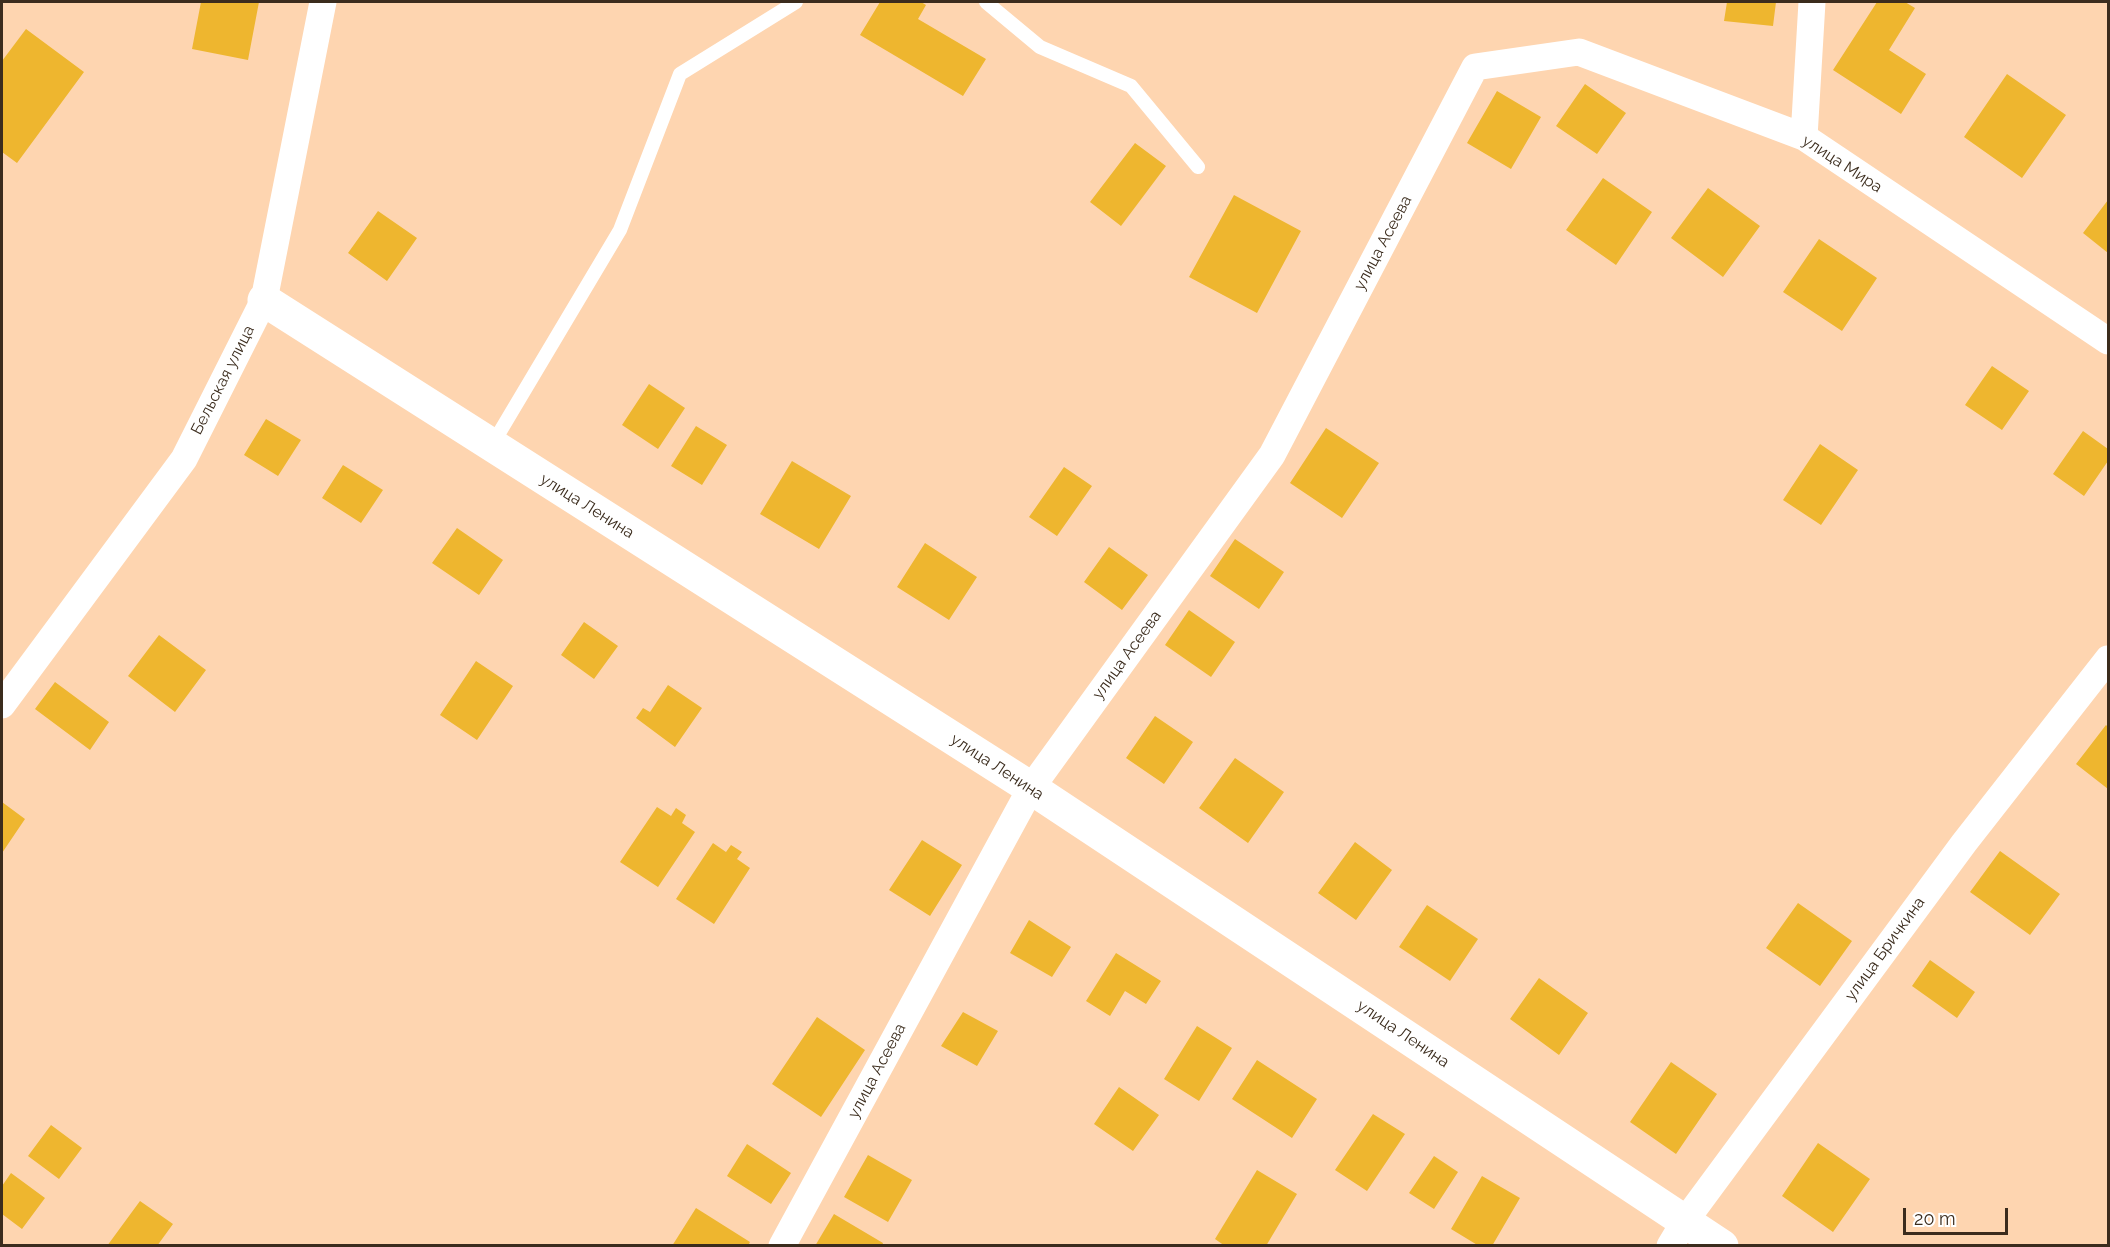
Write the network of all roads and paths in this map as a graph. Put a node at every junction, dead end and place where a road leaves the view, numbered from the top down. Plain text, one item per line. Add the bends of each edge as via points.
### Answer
1 (323, 2) edge
2 (796, 2) edge
3 (986, 2) edge
4 (1812, 2) edge
5 (1474, 67) joint
6 (1803, 137) junction
7 (1198, 167) dead end
8 (264, 300) junction
9 (2109, 341) edge
10 (492, 445) junction
11 (2109, 659) edge
12 (2, 705) edge
13 (1030, 788) junction
14 (1678, 1233) edge
15 (782, 1245) edge
16 (1722, 1245) edge

1 - 8 street, Бельская улица
2 - 10 lane via 680,74 620,230
3 - 7 lane via 1040,47 1131,86
4 - 6 street
5 - 6 street, улица Мира via 1580,52
5 - 13 street, улица Асеева via 1272,455
6 - 9 street, улица Мира
8 - 10 street, улица Ленина
8 - 12 street, Бельская улица via 184,459
10 - 13 street, улица Ленина
11 - 14 street, улица Бричкина via 1964,843
13 - 14 street, улица Ленина
13 - 15 street, улица Асеева
14 - 16 street, улица Ленина

